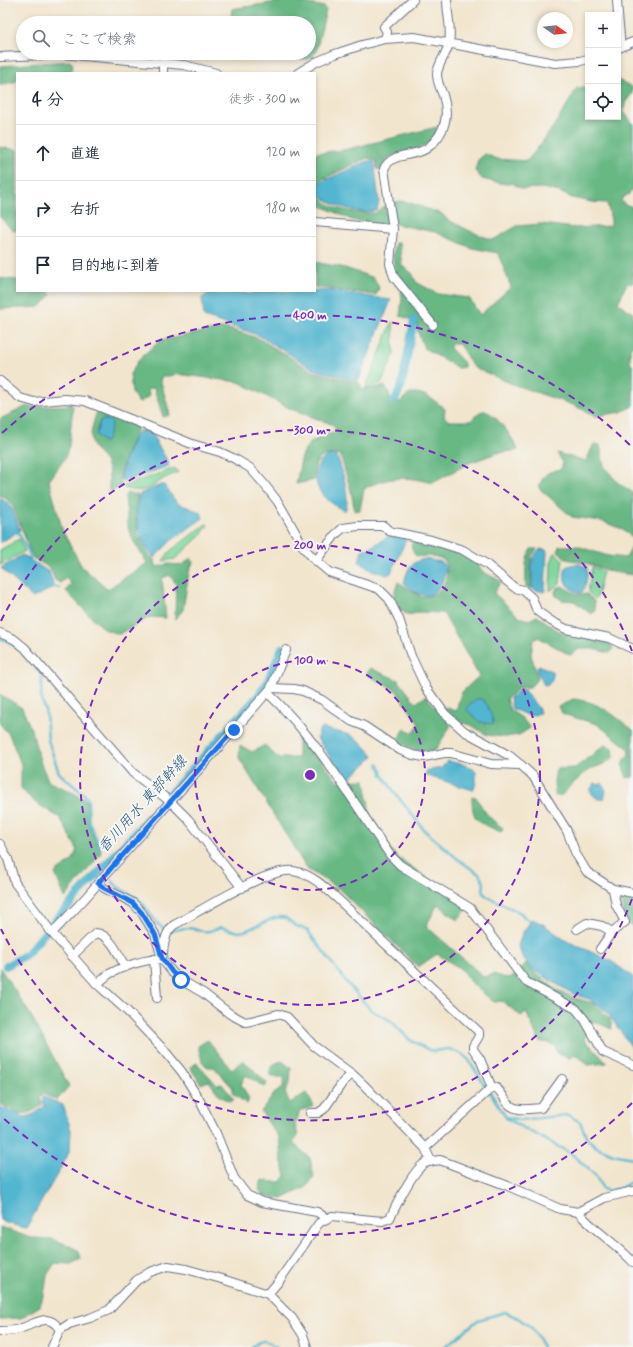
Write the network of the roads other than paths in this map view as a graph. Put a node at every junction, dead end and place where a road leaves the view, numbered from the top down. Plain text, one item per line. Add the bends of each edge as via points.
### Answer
1 (412, 0) edge
2 (447, 0) edge
3 (617, 0) edge
4 (618, 12) edge
5 (385, 39) junction
6 (633, 42) edge
7 (449, 44) junction
8 (621, 47) edge
9 (16, 56) edge
10 (0, 57) edge
11 (122, 60) edge
12 (585, 60) edge
13 (163, 64) junction
14 (163, 72) edge
15 (212, 72) edge
16 (300, 72) edge
17 (316, 222) edge
18 (393, 229) junction
19 (433, 325) dead end
20 (0, 381) edge
21 (316, 562) junction
22 (0, 633) edge
23 (633, 649) edge
24 (286, 650) dead end
25 (270, 690) junction
26 (521, 765) junction
27 (167, 799) junction
28 (0, 844) edge
29 (98, 883) junction
30 (242, 888) junction
31 (613, 889) junction
32 (633, 893) edge
33 (577, 928) dead end
34 (50, 930) junction
35 (612, 932) junction
36 (600, 949) dead end
37 (72, 956) junction
38 (158, 959) junction
39 (125, 967) junction
40 (97, 984) junction
41 (157, 998) dead end
42 (633, 1066) edge
43 (352, 1074) junction
44 (562, 1079) dead end
45 (490, 1090) junction
46 (310, 1113) dead end
47 (425, 1148) junction
48 (431, 1161) junction
49 (633, 1191) edge
50 (578, 1212) junction
51 (326, 1218) junction
52 (633, 1262) edge
53 (268, 1294) junction
54 (60, 1330) junction
55 (0, 1331) edge
56 (52, 1347) edge
57 (307, 1347) edge

1 - 5 street via 384,27 387,32
2 - 7 street
3 - 4 street
5 - 7 street via 414,37
5 - 16 street via 335,54
6 - 8 street
7 - 12 street via 555,63
7 - 18 street via 437,72 437,80 446,105 447,118 444,129 424,151 396,157 386,164 384,169
9 - 10 street
11 - 13 street
13 - 14 street
13 - 15 street via 184,65
17 - 18 street
18 - 19 street via 390,264 394,277
20 - 21 street via 20,398 34,402 65,399 85,401 235,459 250,468 264,484 290,521 304,548
21 - 23 street via 343,528 384,526 389,531 463,550 486,564 515,588 523,590 532,598 537,612 550,621 566,629 609,638
21 - 26 street via 329,572 379,589 389,599 399,619 411,656 426,688 445,714 464,731 510,756
22 - 27 street via 14,639 25,648 132,773
24 - 25 street
25 - 26 street via 303,691 322,700 351,721 364,726 400,750 413,755 424,757 444,753 491,764
25 - 27 street
25 - 42 street via 308,736 390,855 400,865 470,908 526,982 576,1009 604,1052
26 - 31 street via 533,776 567,831 576,854 588,872
27 - 29 street
27 - 30 street via 188,819
28 - 34 street via 8,859 15,884
29 - 34 street via 82,903
29 - 38 street via 133,903 142,913 155,934
30 - 38 street via 168,930
30 - 45 street via 269,875 293,871 320,884 479,1032 473,1049 480,1059
31 - 32 street
31 - 35 street via 616,905 625,922
33 - 35 street via 587,923 602,926
34 - 37 street
35 - 36 street
37 - 39 street via 96,933 102,934 111,942
37 - 40 street
38 - 39 street
38 - 41 street
38 - 43 street via 181,980 245,1022 278,1014 287,1017 314,1046
39 - 40 street via 108,974
40 - 51 street via 127,1011 182,1072 216,1132 234,1178 247,1195 262,1202 317,1212
43 - 46 street via 343,1082 324,1109 318,1113
43 - 47 street
44 - 45 street via 541,1108 521,1110 511,1107 502,1091 495,1087
45 - 47 street
47 - 48 street
48 - 50 street via 440,1160 560,1209
48 - 51 street via 424,1164 410,1180 390,1218 382,1221 332,1216
49 - 50 street via 604,1198
50 - 52 street via 587,1223
51 - 53 street via 318,1223
53 - 54 street via 210,1275 168,1266 137,1280 109,1310 69,1324
53 - 57 street via 292,1318
54 - 55 street via 56,1323 47,1320 37,1321 12,1331
54 - 56 street

